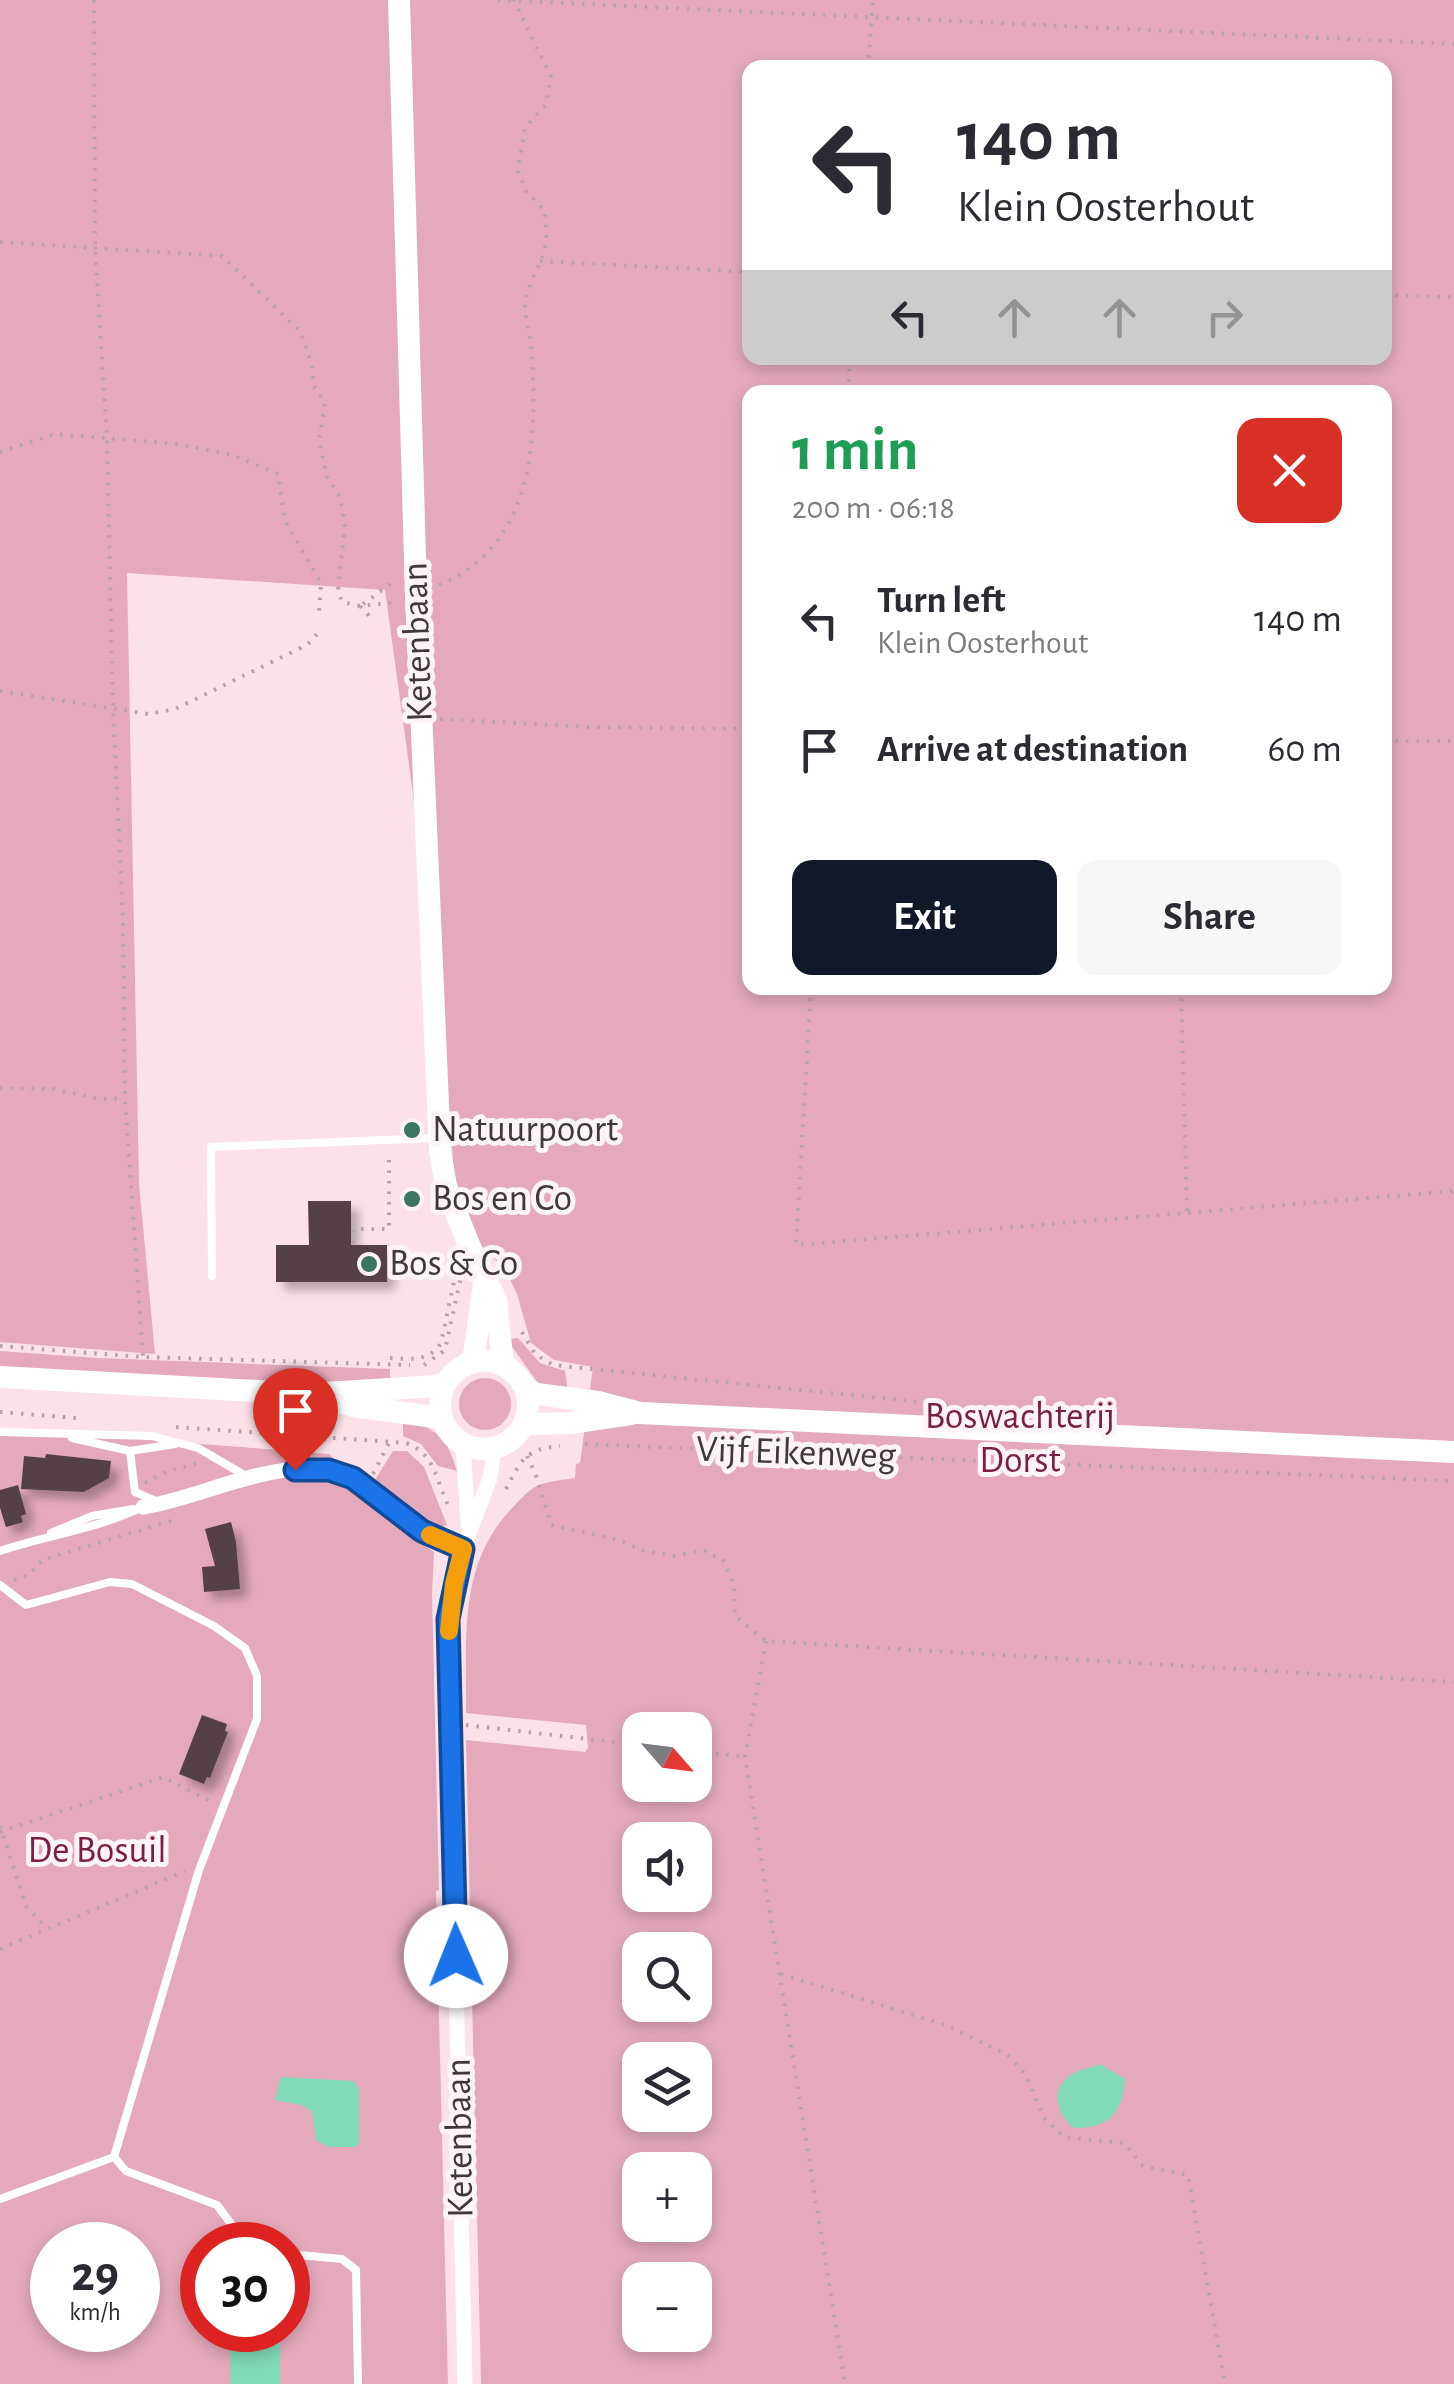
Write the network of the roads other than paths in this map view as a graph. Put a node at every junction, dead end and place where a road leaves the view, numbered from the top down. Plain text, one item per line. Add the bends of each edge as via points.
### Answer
1 (399, 0) edge
2 (439, 1138) junction
3 (212, 1276) dead end
4 (485, 1276) junction
5 (473, 1362) junction
6 (503, 1364) junction
7 (0, 1377) edge
8 (446, 1382) junction
9 (525, 1388) junction
10 (312, 1394) junction
11 (640, 1413) junction
12 (442, 1418) junction
13 (524, 1424) junction
14 (0, 1432) edge
15 (63, 1436) junction
16 (180, 1444) junction
17 (463, 1444) junction
18 (494, 1448) junction
19 (130, 1451) junction
20 (1454, 1452) edge
21 (248, 1477) junction
22 (162, 1504) junction
23 (144, 1508) joint
24 (465, 1542) junction
25 (0, 1551) edge
26 (0, 1585) edge
27 (114, 2157) junction
28 (0, 2199) edge
29 (229, 2222) edge
30 (310, 2256) edge
31 (358, 2384) edge
32 (465, 2384) edge

1 - 2 main road, Ketenbaan
2 - 3 lane via 211,1147
2 - 4 main road, Ketenbaan via 464,1249
4 - 5 main road
4 - 6 main road, Ketenbaan via 499,1312
5 - 6 main road
5 - 8 main road
6 - 9 main road
7 - 10 main road
8 - 10 main road
8 - 12 main road
9 - 11 main road, Vijf Eikenweg
9 - 13 main road
10 - 12 main road
11 - 13 main road, Vijf Eikenweg
11 - 20 main road, Vijf Eikenweg
12 - 17 main road
13 - 18 main road
14 - 15 lane
15 - 16 lane via 152,1436
15 - 19 lane
16 - 19 lane
16 - 21 lane
17 - 18 main road
17 - 24 street, Ketenbaan
18 - 24 street, Ketenbaan via 490,1478
19 - 22 lane via 135,1492
21 - 22 street
21 - 24 street via 329,1470 353,1478 422,1531
22 - 23 street
23 - 25 lane via 92,1516
24 - 32 street, Ketenbaan via 448,1619
26 - 27 lane via 26,1605 110,1582 132,1584 245,1648 256,1676 256,1719 202,1862
27 - 28 lane
27 - 29 lane via 126,2171 217,2205
30 - 31 lane via 342,2259 356,2270

